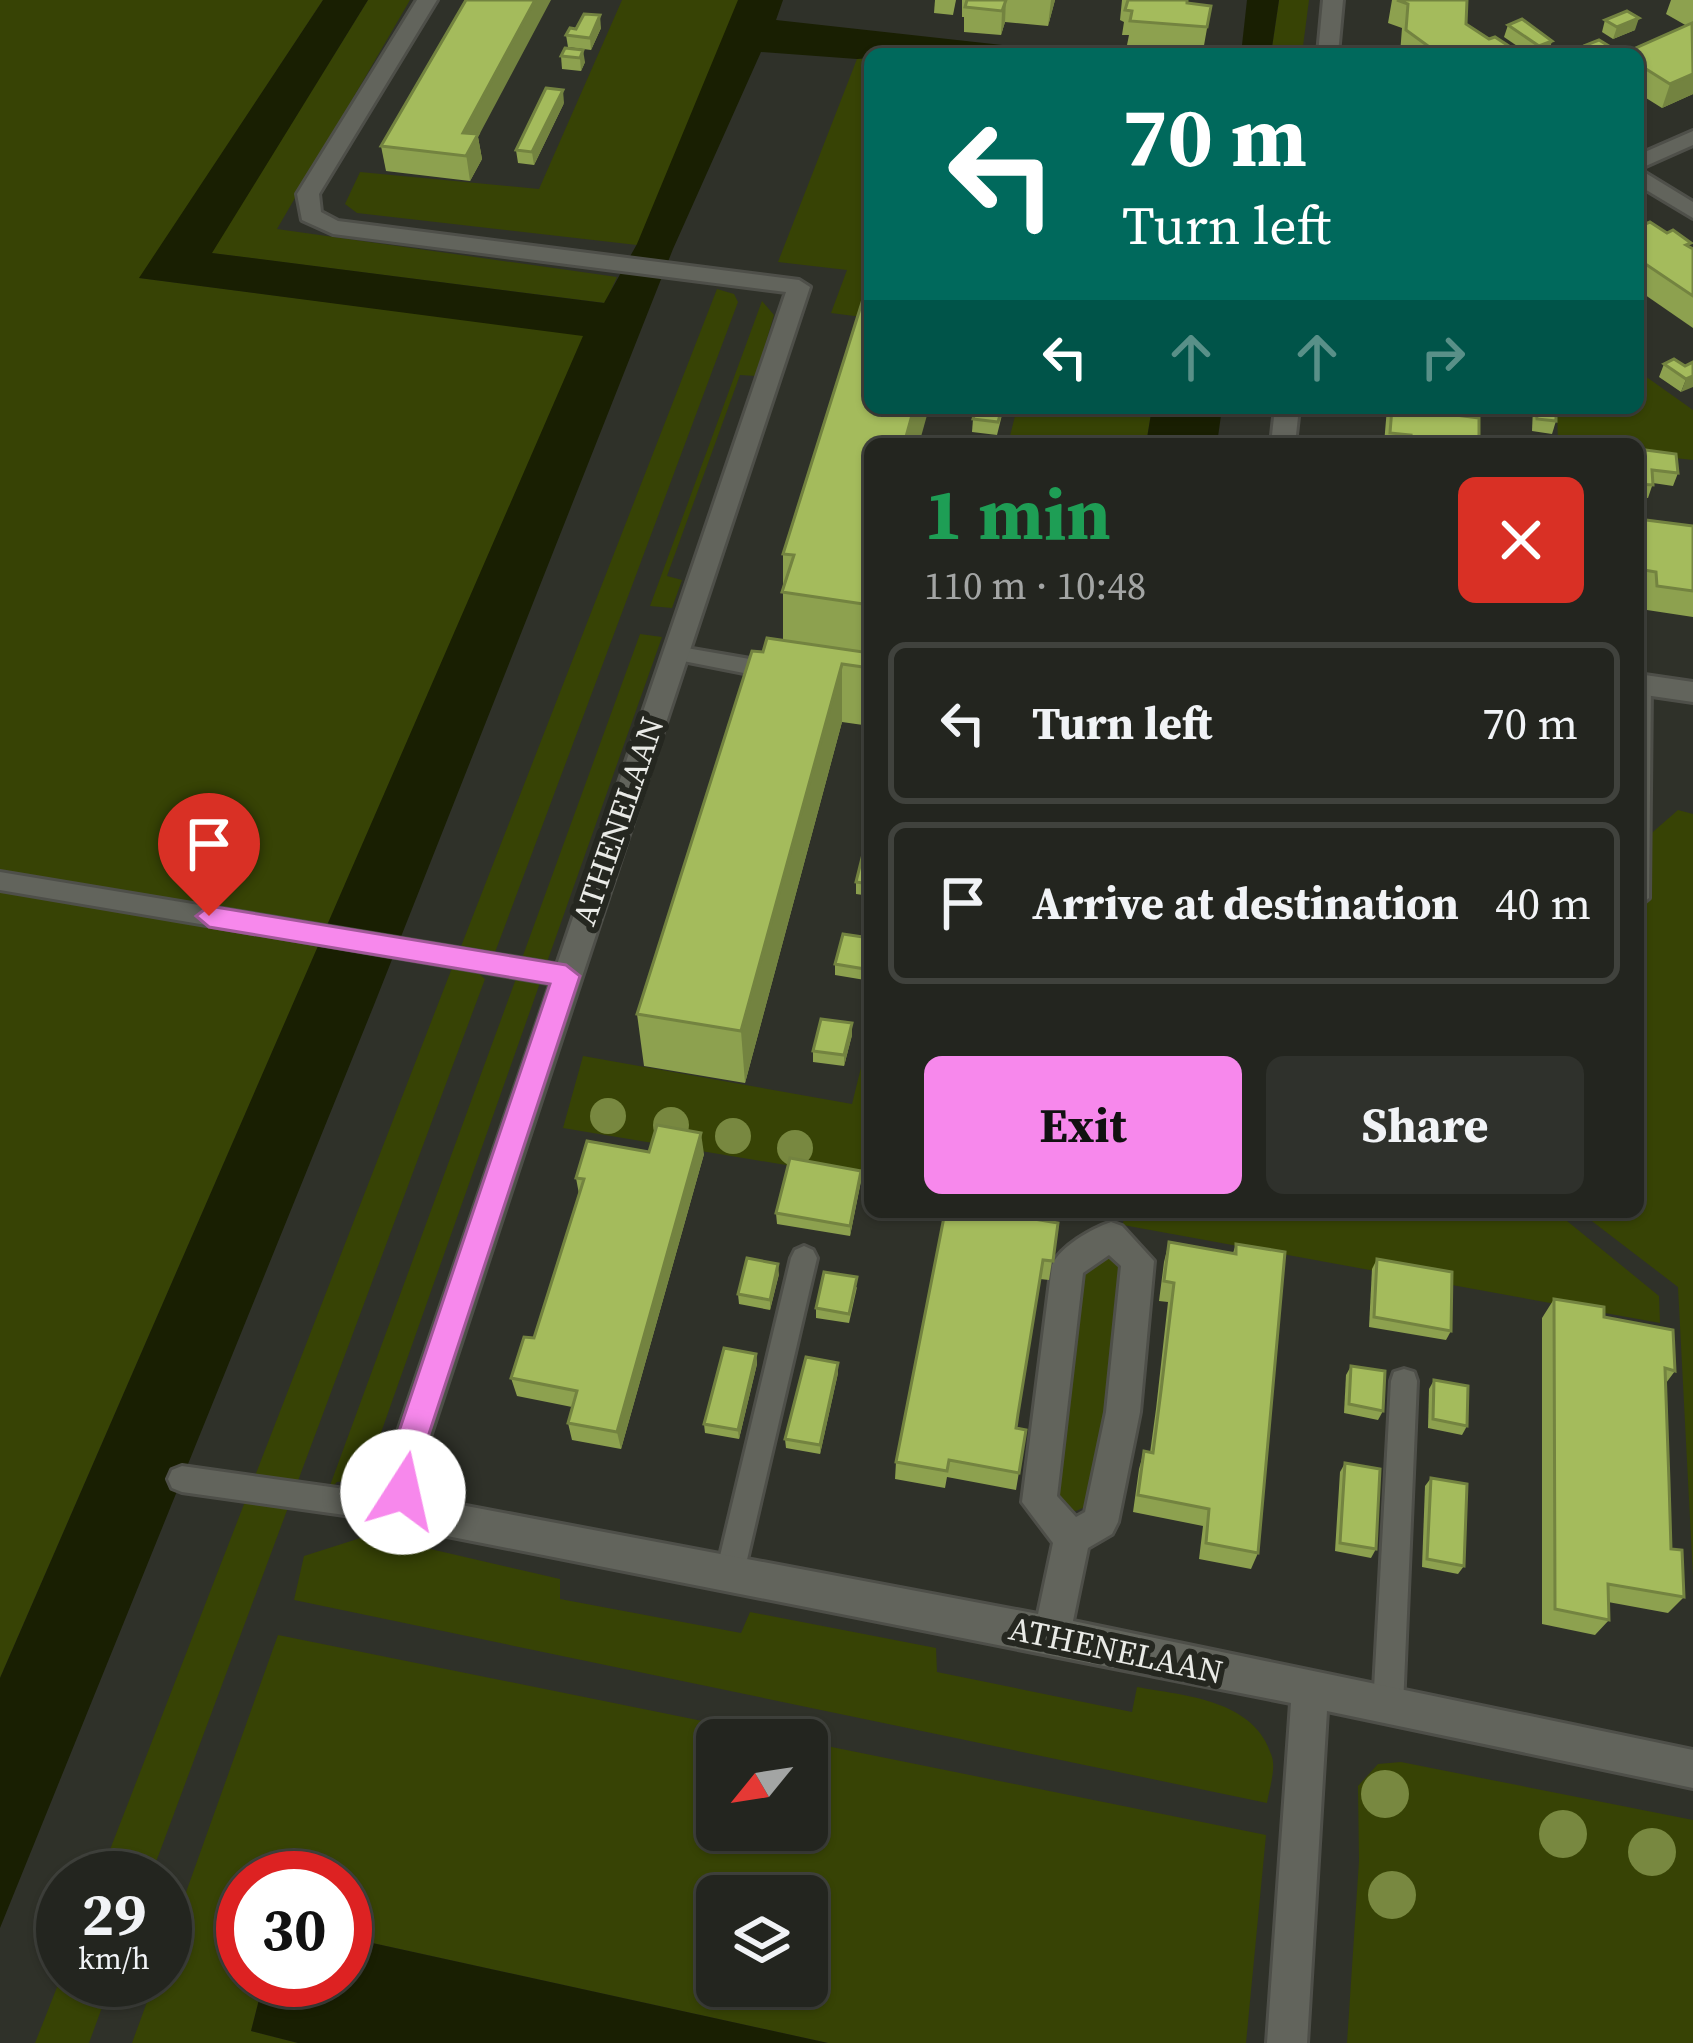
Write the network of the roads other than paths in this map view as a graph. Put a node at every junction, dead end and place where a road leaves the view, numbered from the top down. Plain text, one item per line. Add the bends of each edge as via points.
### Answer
1 (427, 0) edge
2 (1333, 0) edge
3 (1329, 48) edge
4 (1693, 137) edge
5 (1644, 160) edge
6 (1644, 179) edge
7 (1693, 212) edge
8 (675, 652) junction
9 (802, 676) edge
10 (1644, 686) edge
11 (1693, 692) edge
12 (0, 881) edge
13 (566, 976) junction
14 (804, 1258) dead end
15 (1404, 1381) dead end
16 (182, 1480) dead end
17 (403, 1492) junction
18 (1072, 1538) junction
19 (729, 1576) junction
20 (1052, 1635) junction
21 (1310, 1690) junction
22 (1388, 1707) junction
23 (1693, 1769) edge
24 (1287, 2043) edge

1 - 8 street, ATHENELAAN via 308,194 310,215 333,227 799,287
2 - 3 street
4 - 5 street
6 - 7 street
8 - 9 lane
8 - 13 street, ATHENELAAN
10 - 11 street
12 - 13 lane
13 - 17 street, ATHENELAAN via 406,1458
14 - 19 lane
15 - 22 lane
16 - 17 lane via 366,1505
17 - 19 street, ATHENELAAN via 437,1517
18 - 18 street via 1039,1502 1068,1265 1111,1236 1138,1262 1123,1412 1100,1522
18 - 20 street
19 - 20 street, ATHENELAAN
20 - 21 street, ATHENELAAN
21 - 22 street, ATHENELAAN
21 - 24 street
22 - 23 street, ATHENELAAN

